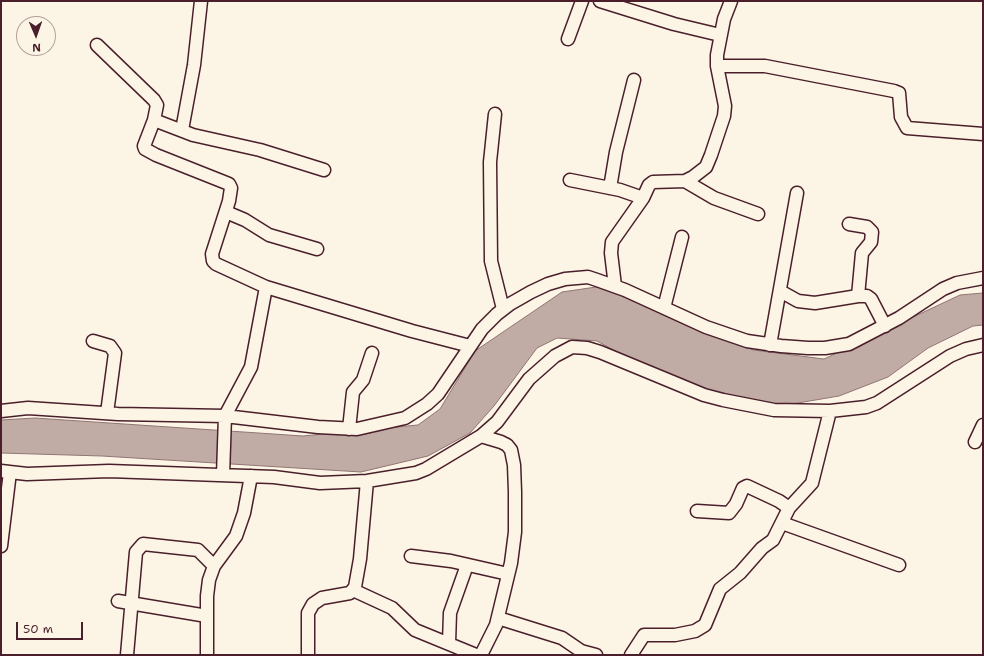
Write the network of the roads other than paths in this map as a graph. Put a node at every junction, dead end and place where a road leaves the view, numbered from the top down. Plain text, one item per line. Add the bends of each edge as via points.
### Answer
1 (201, 1) edge
2 (582, 1) edge
3 (600, 1) edge
4 (731, 1) edge
5 (720, 35) junction
6 (568, 39) dead end
7 (96, 45) dead end
8 (717, 66) junction
9 (634, 80) dead end
10 (494, 114) dead end
11 (154, 120) junction
12 (182, 130) junction
13 (983, 134) edge
14 (324, 170) dead end
15 (570, 180) dead end
16 (685, 181) junction
17 (610, 188) junction
18 (797, 193) dead end
19 (643, 198) junction
20 (226, 212) junction
21 (758, 214) dead end
22 (849, 224) dead end
23 (682, 237) dead end
24 (317, 249) dead end
25 (983, 278) edge
26 (615, 286) junction
27 (266, 287) junction
28 (780, 291) junction
29 (858, 296) junction
30 (664, 308) junction
31 (503, 309) junction
32 (885, 326) junction
33 (93, 341) dead end
34 (770, 345) junction
35 (983, 345) edge
36 (470, 346) junction
37 (372, 353) dead end
38 (1, 411) edge
39 (830, 411) junction
40 (107, 413) junction
41 (225, 418) junction
42 (983, 425) edge
43 (349, 429) junction
44 (481, 436) junction
45 (974, 442) dead end
46 (6, 471) edge
47 (223, 472) junction
48 (251, 476) junction
49 (367, 481) junction
50 (789, 508) junction
51 (697, 511) dead end
52 (782, 523) junction
53 (1, 546) edge
54 (411, 556) dead end
55 (467, 565) junction
56 (899, 565) dead end
57 (214, 566) junction
58 (508, 574) junction
59 (353, 590) junction
60 (118, 601) dead end
61 (132, 603) junction
62 (207, 616) junction
63 (498, 618) junction
64 (449, 643) junction
65 (126, 655) edge
66 (207, 655) edge
67 (308, 655) edge
68 (476, 655) edge
69 (481, 655) edge
70 (596, 655) edge
71 (631, 655) edge

1 - 12 street via 194,65
2 - 6 street
3 - 5 street
4 - 5 street
5 - 8 street
7 - 11 street via 154,100 157,105
8 - 13 street via 765,66 894,91 898,93 901,117 907,128
8 - 16 street via 726,100 724,116 706,167
9 - 17 street
10 - 31 street via 490,162 491,261
11 - 12 street
11 - 20 street via 145,149 229,184 232,192
12 - 14 street
15 - 17 street
16 - 19 street via 653,182
16 - 21 street via 714,198
17 - 19 street
18 - 28 street
19 - 26 street via 612,242
20 - 24 street via 269,236
20 - 27 street via 212,254 213,261
22 - 29 street via 867,227 872,232 871,242 862,253
23 - 30 street
25 - 32 street via 957,283 943,289
26 - 30 street
26 - 31 street via 588,277 565,279 531,292
27 - 36 street
27 - 41 street via 251,367
28 - 29 street via 804,302 824,303
28 - 34 street
29 - 32 street via 867,296 871,299
30 - 34 street via 706,327 747,341
31 - 36 street
32 - 34 street via 839,346 808,348
33 - 40 street via 110,346 115,353
35 - 39 street via 950,356 878,403
36 - 43 street via 438,394 417,411 393,422
37 - 43 street via 363,380 353,392
38 - 40 street via 28,408
39 - 44 street via 774,410 723,400 600,352 572,347 555,356 529,379 497,422
39 - 50 street via 812,483
40 - 41 street
41 - 43 street
41 - 47 street
42 - 45 street
44 - 49 street via 426,469
44 - 58 street via 507,445 511,450 514,464 515,532
46 - 47 street via 32,474 109,471
46 - 53 street
47 - 48 street
48 - 49 street via 320,483
48 - 57 street via 244,513 236,536
49 - 59 street via 358,576
50 - 51 street via 747,486 729,512
50 - 52 street
52 - 56 street
52 - 71 street via 773,540 720,589 710,617 702,629 675,635 644,635
54 - 55 street
55 - 58 street
55 - 64 street via 450,613
57 - 61 street via 198,550 143,544 136,552
57 - 62 street via 207,596
58 - 63 street
59 - 64 street via 392,608 415,630
59 - 67 street via 350,593 322,598 313,604 308,613
60 - 61 street
61 - 62 street
61 - 65 street
62 - 66 street
63 - 69 street
63 - 70 street via 562,638 580,651
64 - 68 street

